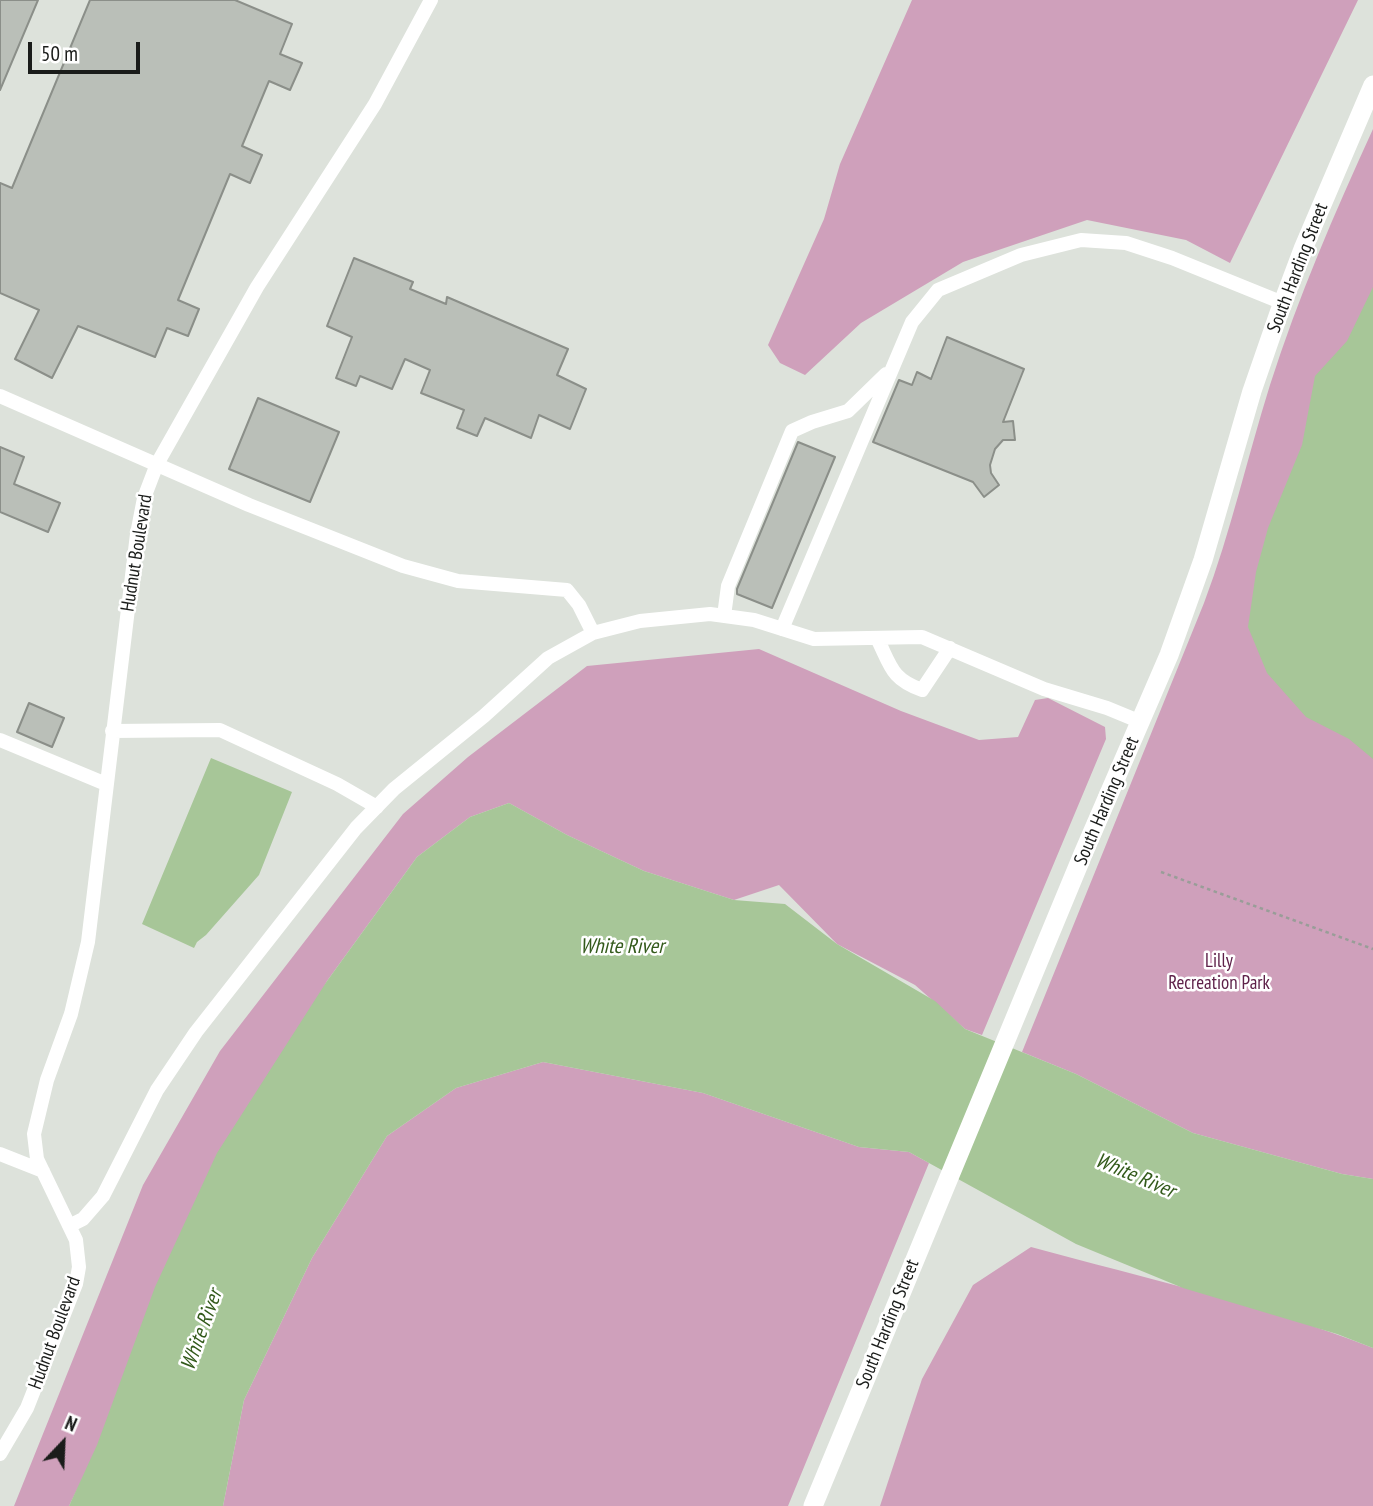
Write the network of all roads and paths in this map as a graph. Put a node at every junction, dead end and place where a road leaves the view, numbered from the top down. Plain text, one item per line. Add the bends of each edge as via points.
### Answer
1 (430, 0) edge
2 (1373, 85) edge
3 (1283, 303) junction
4 (892, 368) junction
5 (0, 396) edge
6 (157, 464) junction
7 (724, 616) junction
8 (782, 629) junction
9 (593, 633) junction
10 (877, 638) junction
11 (950, 648) junction
12 (1141, 722) junction
13 (112, 731) junction
14 (0, 740) edge
15 (106, 784) junction
16 (377, 807) junction
17 (1161, 872) dead end
18 (1373, 949) edge
19 (0, 1153) edge
20 (43, 1171) junction
21 (71, 1225) junction
22 (0, 1454) edge
23 (813, 1506) edge

1 - 6 street, Hudnut Boulevard via 375,104 257,287
2 - 3 main road, South Harding Street
3 - 4 street via 1126,243 1081,240 1021,255 938,290 912,322
3 - 12 main road, South Harding Street via 1196,581
4 - 7 street via 848,411 792,431 727,586
4 - 8 street
5 - 6 street
6 - 9 street via 403,566 458,581 567,590
6 - 13 street, Hudnut Boulevard via 138,523
7 - 8 street
7 - 9 street via 640,621
8 - 10 street via 814,639
9 - 16 street via 548,658
10 - 11 street via 922,637
10 - 11 street via 892,670 904,684 922,691
11 - 12 street via 1044,689
12 - 23 main road, South Harding Street
13 - 15 street, Hudnut Boulevard
13 - 16 street via 220,730
14 - 15 street
15 - 20 street, Hudnut Boulevard via 88,942 34,1134
16 - 21 street via 197,1032 157,1090 103,1196 83,1219
17 - 18 path
19 - 20 street
20 - 21 street, Hudnut Boulevard
21 - 22 street, Hudnut Boulevard via 79,1256 76,1284 27,1408

